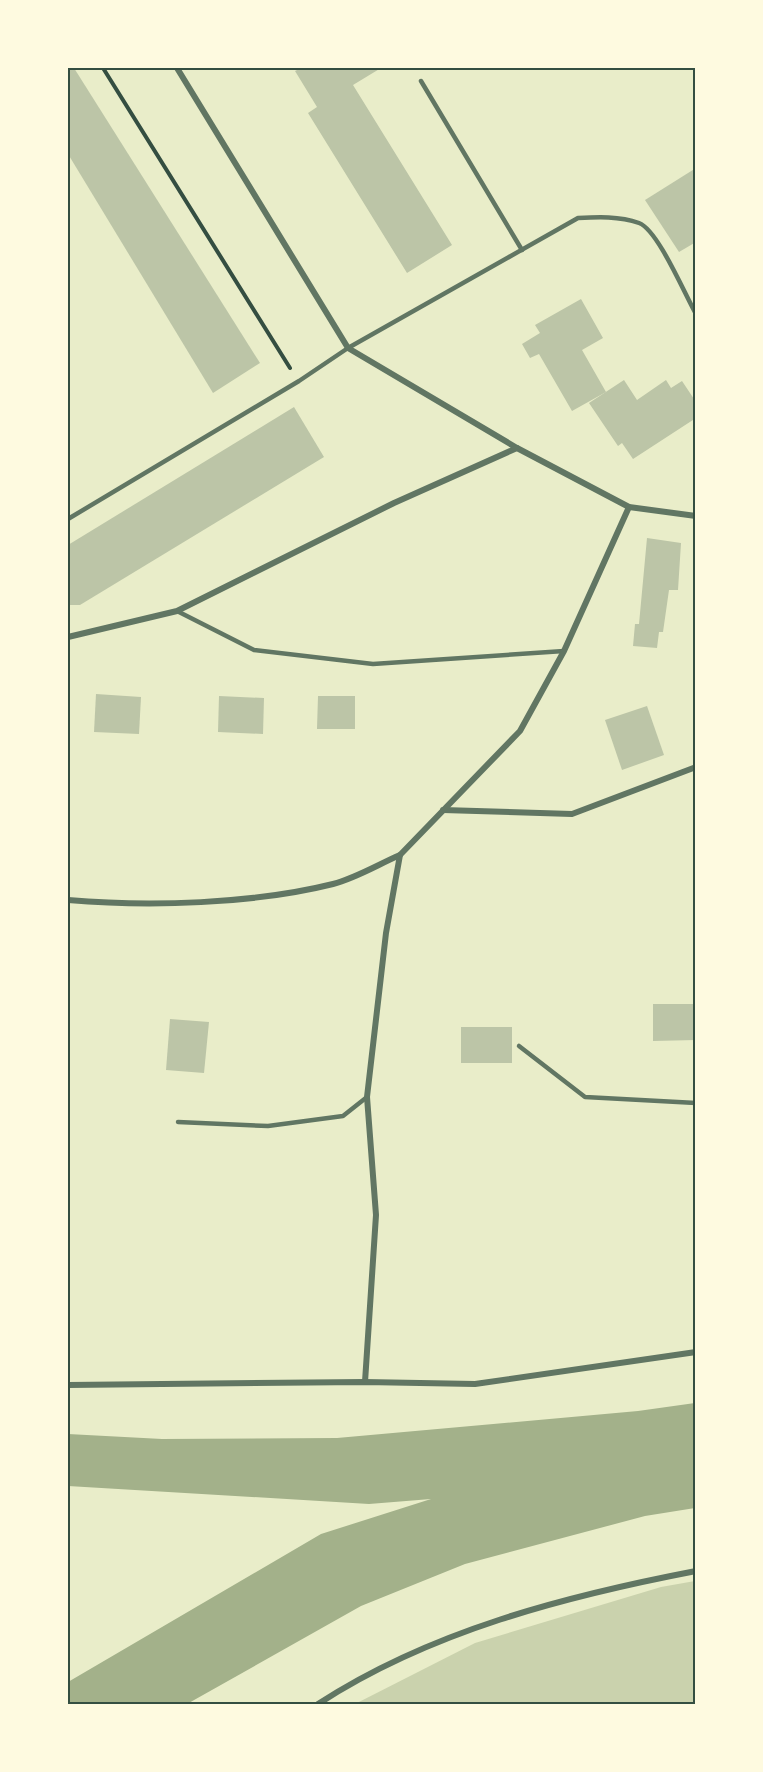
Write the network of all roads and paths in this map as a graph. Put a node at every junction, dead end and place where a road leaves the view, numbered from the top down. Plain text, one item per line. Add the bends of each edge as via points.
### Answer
1 (103, 68) edge
2 (177, 68) edge
3 (421, 81) dead end
4 (522, 250) junction
5 (696, 314) edge
6 (348, 348) junction
7 (299, 381) junction
8 (517, 448) junction
9 (630, 507) junction
10 (696, 516) edge
11 (68, 519) edge
12 (177, 611) junction
13 (68, 637) edge
14 (564, 651) junction
15 (696, 767) edge
16 (443, 810) junction
17 (400, 855) junction
18 (68, 900) edge
19 (519, 1046) dead end
20 (367, 1097) junction
21 (696, 1103) edge
22 (178, 1122) dead end
23 (696, 1352) edge
24 (365, 1382) junction
25 (68, 1385) edge
26 (696, 1570) edge
27 (318, 1704) edge

1 - 7 path
2 - 6 street
3 - 4 lane
4 - 5 lane via 578,218 605,216 641,224 655,238
4 - 6 lane
6 - 7 lane
6 - 8 street
7 - 11 lane
8 - 9 street
8 - 12 street via 394,503
9 - 10 street
9 - 14 street
12 - 13 street
12 - 14 lane via 254,650 373,664
14 - 16 street via 520,731
15 - 16 street via 572,814
16 - 17 street
17 - 18 street via 335,883 272,896 123,905
17 - 20 street via 386,933
19 - 21 lane via 585,1097
20 - 22 lane via 343,1116 279,1124
20 - 24 street via 376,1215
23 - 24 street via 475,1384
24 - 25 street
26 - 27 street via 602,1588 504,1619 403,1657

